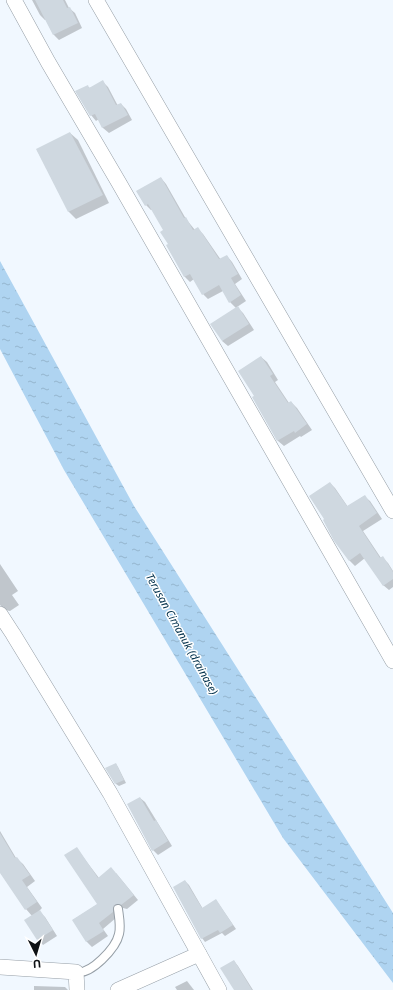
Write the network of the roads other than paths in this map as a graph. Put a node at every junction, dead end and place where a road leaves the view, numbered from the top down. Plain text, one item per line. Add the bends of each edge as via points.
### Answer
1 (14, 0) edge
2 (96, 0) edge
3 (393, 511) edge
4 (0, 614) edge
5 (391, 650) edge
6 (118, 909) dead end
7 (199, 954) junction
8 (0, 967) edge
9 (80, 981) edge
10 (118, 990) edge
11 (219, 990) edge

1 - 5 street
2 - 3 street
4 - 7 street via 110,793
6 - 9 lane via 119,936 113,948
7 - 10 street
7 - 11 street
8 - 9 street

